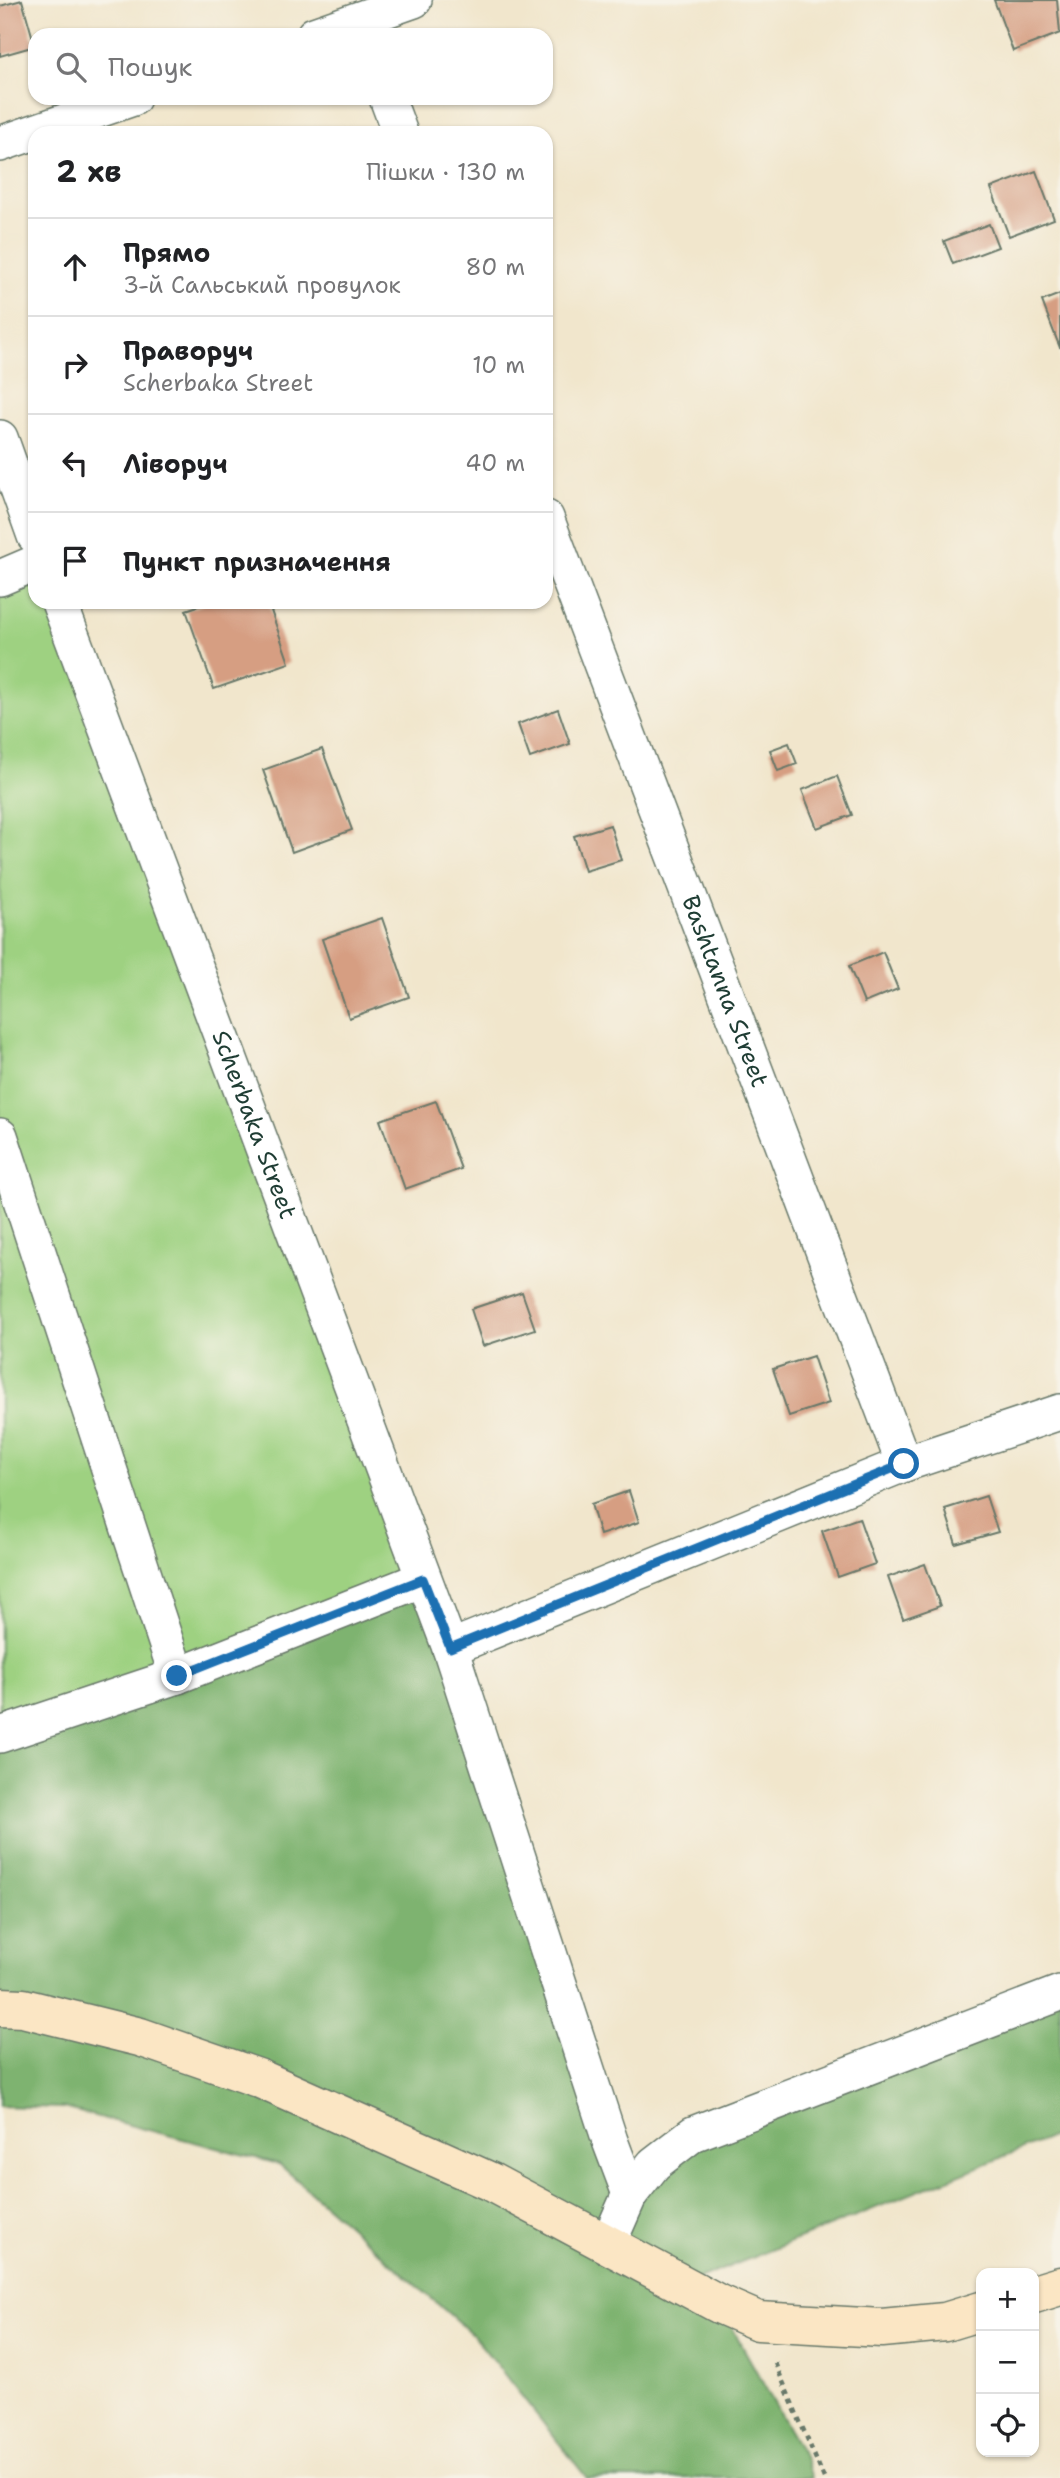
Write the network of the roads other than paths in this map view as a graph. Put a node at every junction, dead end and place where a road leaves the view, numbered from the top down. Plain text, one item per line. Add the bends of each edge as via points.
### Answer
1 (414, 0) edge
2 (357, 18) edge
3 (332, 28) edge
4 (113, 105) edge
5 (390, 105) edge
6 (52, 126) edge
7 (397, 126) edge
8 (28, 134) edge
9 (0, 144) edge
10 (0, 438) edge
11 (28, 516) edge
12 (553, 536) edge
13 (28, 566) edge
14 (0, 578) edge
15 (62, 609) edge
16 (0, 1136) edge
17 (1060, 1412) edge
18 (904, 1464) junction
19 (423, 1579) junction
20 (450, 1648) junction
21 (177, 1676) junction
22 (0, 1735) edge
23 (1060, 1993) edge
24 (0, 2007) edge
25 (630, 2194) junction
26 (608, 2244) junction
27 (1060, 2286) edge
28 (1039, 2292) edge
29 (976, 2313) edge

1 - 2 street
2 - 3 street
4 - 6 street
5 - 7 street
8 - 9 street
10 - 11 street
12 - 18 street, Bashtanna Street
13 - 14 street
15 - 19 street, Scherbaka Street
16 - 21 street
17 - 18 street
18 - 20 street
19 - 20 street, Scherbaka Street
19 - 21 street
20 - 25 street, Scherbaka Street
21 - 22 street
23 - 25 street via 693,2134 654,2164
24 - 26 street via 23,2008 140,2037 258,2078 491,2182
25 - 26 street
26 - 29 street via 758,2321 882,2328 945,2322
27 - 28 street

